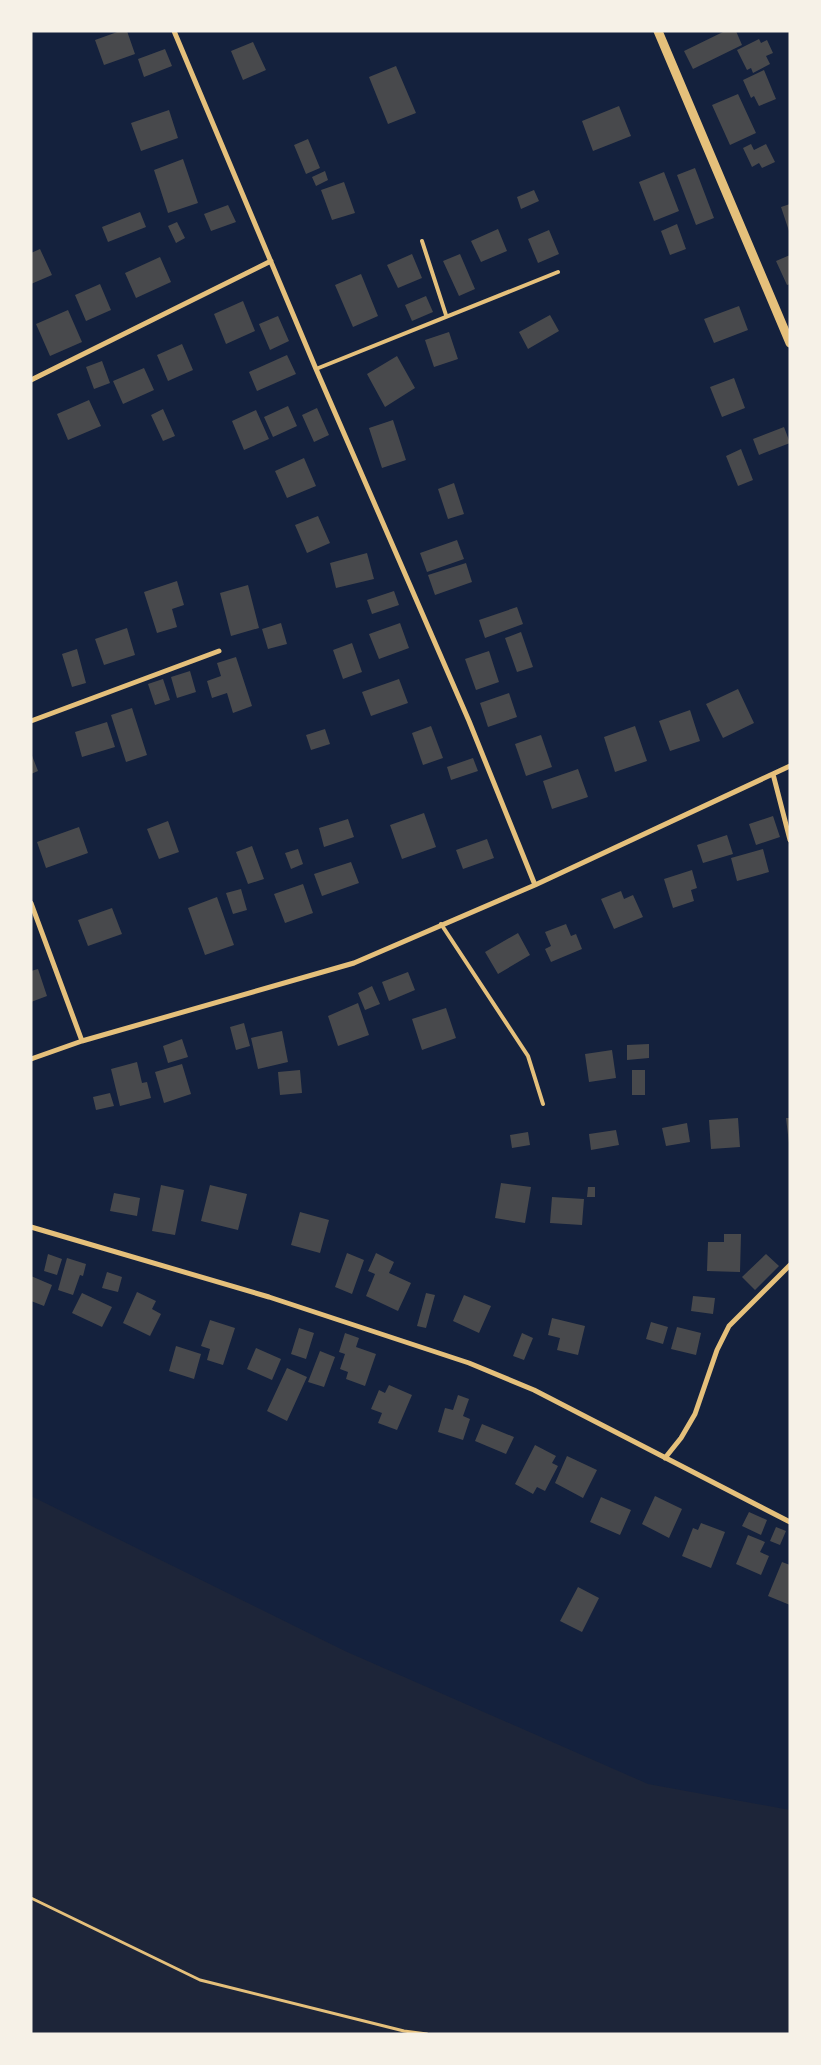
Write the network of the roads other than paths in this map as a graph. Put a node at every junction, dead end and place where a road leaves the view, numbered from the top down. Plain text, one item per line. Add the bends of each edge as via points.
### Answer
1 (174, 31) edge
2 (658, 31) edge
3 (422, 242) dead end
4 (271, 261) junction
5 (558, 272) dead end
6 (446, 315) junction
7 (790, 343) edge
8 (316, 369) junction
9 (31, 380) edge
10 (219, 651) dead end
11 (31, 721) edge
12 (790, 766) edge
13 (773, 774) junction
14 (790, 840) edge
15 (535, 885) junction
16 (31, 903) edge
17 (441, 924) junction
18 (82, 1041) junction
19 (31, 1059) edge
20 (543, 1104) dead end
21 (31, 1227) edge
22 (790, 1266) edge
23 (665, 1458) junction
24 (790, 1522) edge

1 - 4 street
2 - 7 street
3 - 6 lane
4 - 8 street
4 - 9 street
5 - 6 lane
6 - 8 lane
8 - 15 street via 469,721
10 - 11 street
12 - 13 street
13 - 14 street
13 - 15 street
15 - 17 street
16 - 18 street
17 - 18 street via 354,963
17 - 20 lane via 528,1056
18 - 19 street
21 - 23 street via 269,1297 469,1363 534,1390
22 - 23 street via 729,1326 717,1350 695,1414
23 - 24 street

